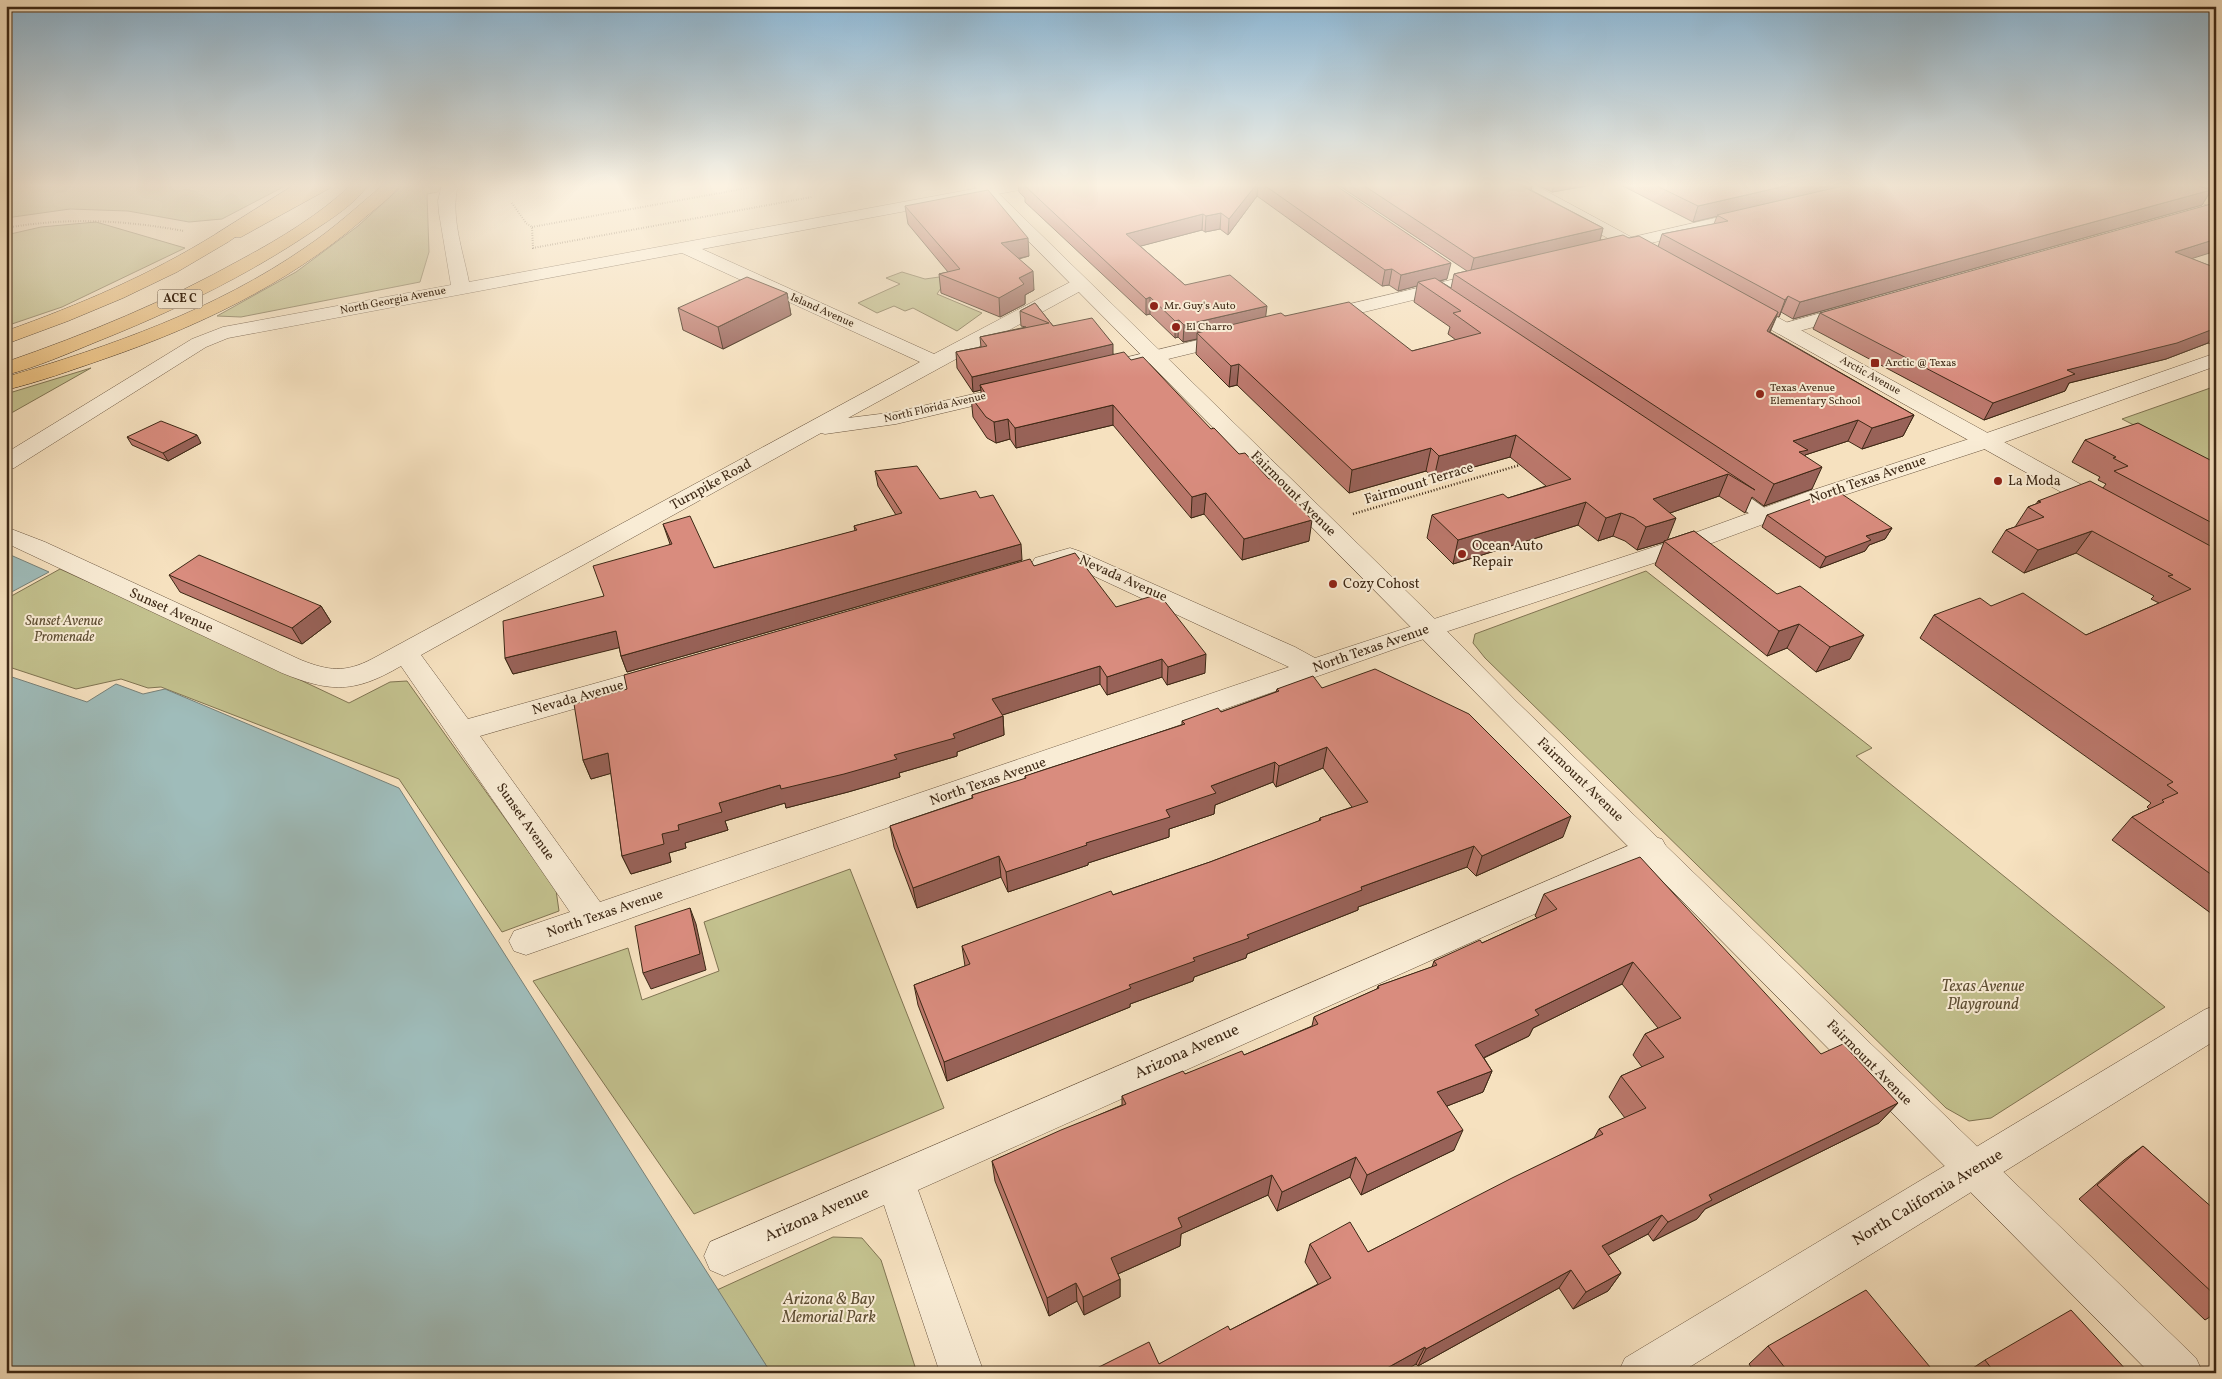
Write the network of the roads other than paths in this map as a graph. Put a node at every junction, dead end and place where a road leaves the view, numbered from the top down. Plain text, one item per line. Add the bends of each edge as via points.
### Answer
1 (204, 249) edge
2 (272, 249) edge
3 (315, 249) edge
4 (453, 249) edge
5 (669, 249) edge
6 (687, 249) edge
7 (1045, 249) edge
8 (1602, 249) edge
9 (1641, 249) edge
10 (1591, 252) edge
11 (1664, 262) edge
12 (1450, 270) edge
13 (1505, 272) edge
14 (1467, 282) junction
15 (1080, 284) junction
16 (461, 288) junction
17 (1432, 290) junction
18 (1724, 296) edge
19 (1449, 301) edge
20 (1871, 305) edge
21 (1299, 322) edge
22 (1785, 329) junction
23 (1252, 333) edge
24 (6, 338) edge
25 (1154, 356) junction
26 (2216, 359) edge
27 (935, 362) junction
28 (1110, 367) edge
29 (6, 369) edge
30 (6, 384) edge
31 (1023, 388) edge
32 (811, 430) junction
33 (1986, 441) junction
34 (6, 463) edge
35 (1718, 483) edge
36 (1766, 517) junction
37 (2122, 517) edge
38 (6, 534) edge
39 (1023, 569) edge
40 (1430, 629) junction
41 (405, 652) junction
42 (681, 668) edge
43 (1313, 669) junction
44 (339, 679) joint
45 (462, 731) junction
46 (1651, 848) junction
47 (593, 918) junction
48 (526, 941) dead end
49 (2216, 1021) edge
50 (1976, 1169) junction
51 (895, 1181) junction
52 (724, 1256) dead end
53 (962, 1373) edge
54 (1640, 1373) edge
55 (2181, 1373) edge

1 - 24 main road, ACE C via 106,298
2 - 29 main road, ACE C via 208,285 120,326
3 - 30 main road via 246,291 190,317 121,346
4 - 16 street
5 - 16 street, North Georgia Avenue
6 - 27 street, Island Avenue
7 - 15 street, Fairmount Avenue
8 - 10 street
9 - 11 street
12 - 14 street
13 - 14 street
14 - 17 street
15 - 25 street, Fairmount Avenue
15 - 27 street, Turnpike Road
16 - 34 street, North Georgia Avenue via 232,330 206,338
17 - 19 lane
17 - 21 street
18 - 22 street, Arctic Avenue
20 - 22 street
22 - 33 street, Arctic Avenue
23 - 25 street
25 - 28 street
25 - 40 street, Fairmount Avenue
26 - 33 street, North Texas Avenue
27 - 32 street, Turnpike Road
31 - 32 street, North Florida Avenue via 896,418
32 - 41 street, Turnpike Road
33 - 36 street, North Texas Avenue via 1815,497
33 - 37 street, Arctic Avenue
35 - 36 lane
36 - 40 street, North Texas Avenue
38 - 44 street, Sunset Avenue via 162,608 302,669
39 - 43 street, Nevada Avenue via 1070,556 1278,649
40 - 43 street, North Texas Avenue
40 - 46 street, Fairmount Avenue via 1506,708
41 - 44 street, Turnpike Road via 369,671
41 - 45 street, Sunset Avenue
42 - 45 street, Nevada Avenue
43 - 47 street, North Texas Avenue
45 - 47 street, Sunset Avenue
46 - 50 street, Fairmount Avenue
46 - 51 street, Arizona Avenue
47 - 48 street, North Texas Avenue
49 - 50 street, North California Avenue
50 - 54 street, North California Avenue
50 - 55 street, Fairmount Avenue
51 - 52 street, Arizona Avenue
51 - 53 street

